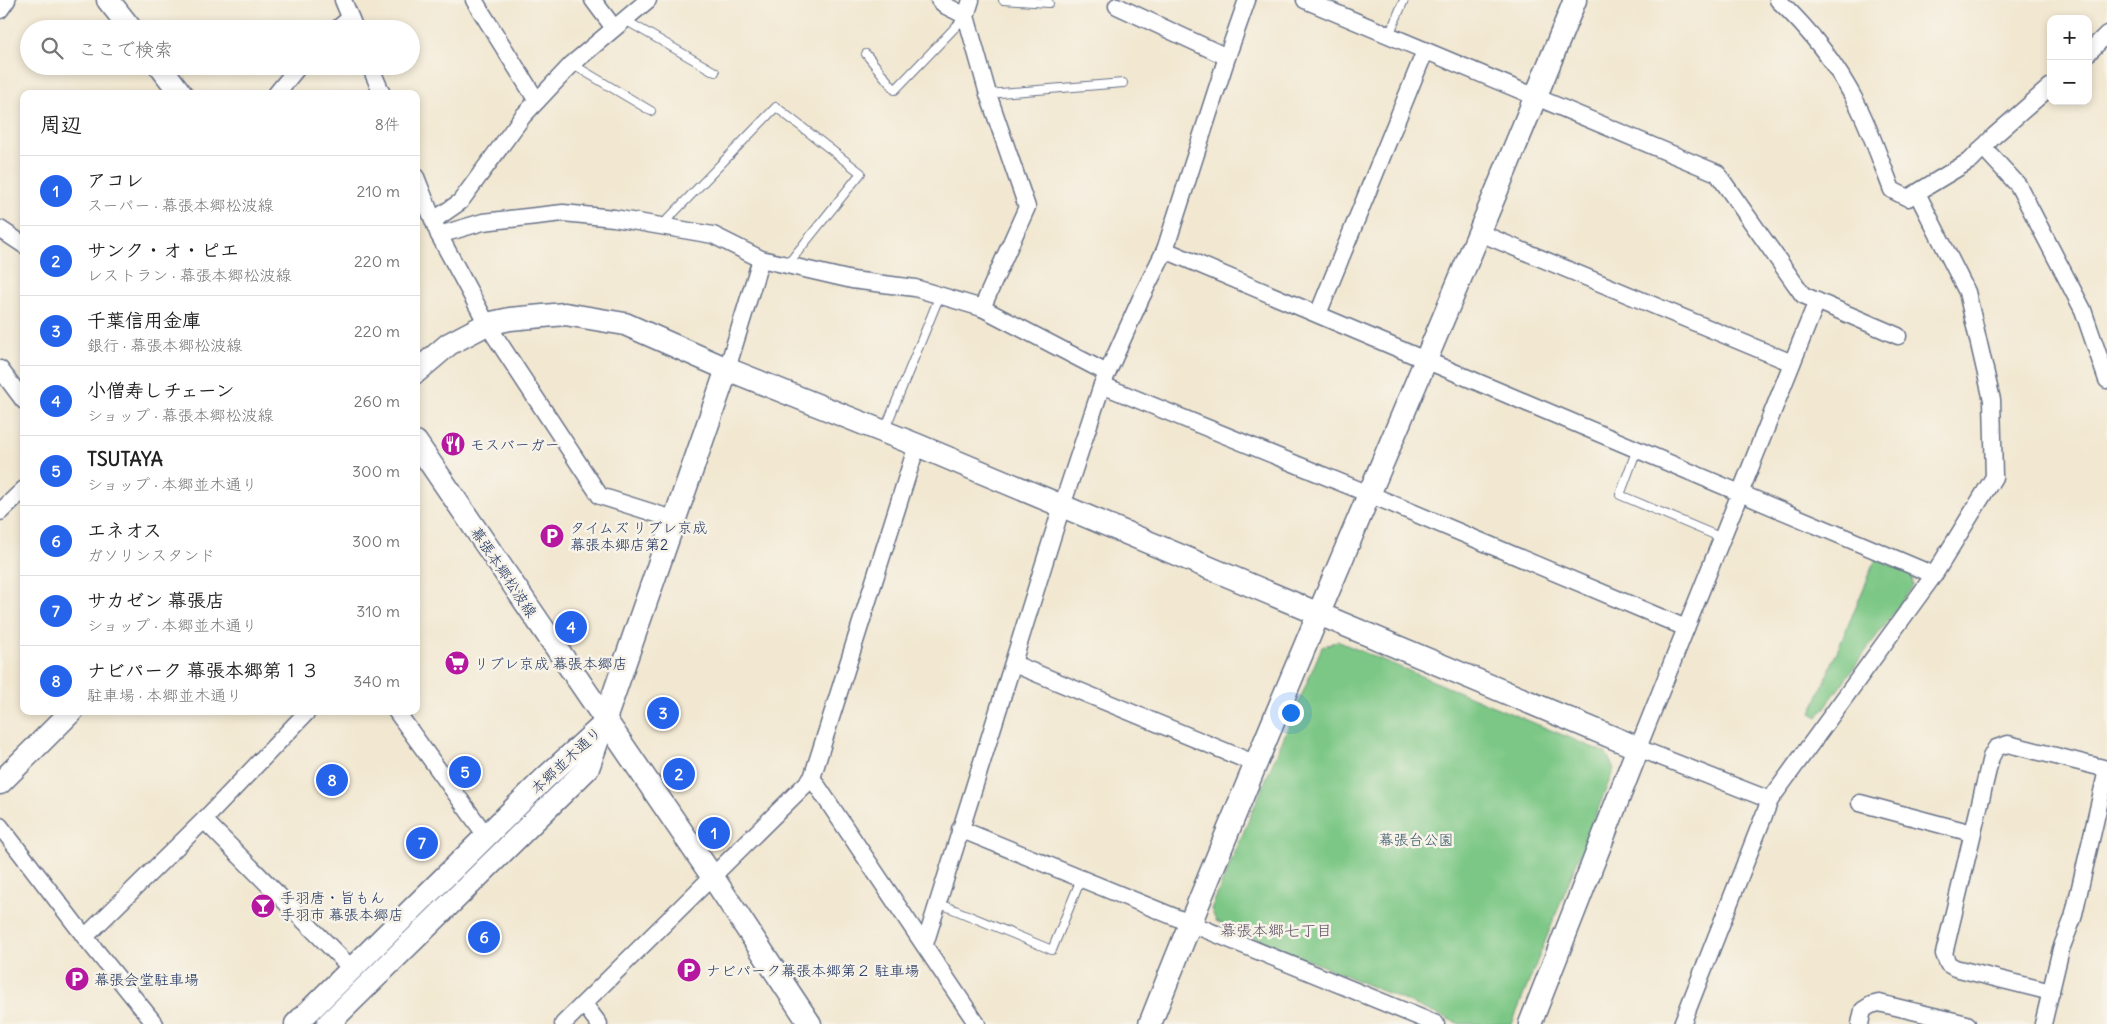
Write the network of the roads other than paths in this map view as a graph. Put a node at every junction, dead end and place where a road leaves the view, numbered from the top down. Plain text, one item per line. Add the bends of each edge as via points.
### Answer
1 (7, 0) edge
2 (108, 0) edge
3 (343, 0) edge
4 (474, 0) edge
5 (593, 0) edge
6 (648, 0) edge
7 (939, 0) edge
8 (971, 0) edge
9 (1003, 0) edge
10 (1247, 0) edge
11 (1305, 0) edge
12 (1404, 0) edge
13 (1575, 0) edge
14 (1778, 0) edge
15 (1049, 3) dead end
16 (1116, 6) dead end
17 (0, 10) edge
18 (966, 16) junction
19 (124, 20) edge
20 (351, 20) edge
21 (619, 24) junction
22 (2107, 34) edge
23 (1389, 36) junction
24 (2092, 49) edge
25 (1425, 51) junction
26 (866, 54) dead end
27 (1226, 57) junction
28 (572, 64) junction
29 (715, 72) dead end
30 (167, 75) edge
31 (292, 75) edge
32 (374, 75) edge
33 (1123, 83) dead end
34 (178, 90) edge
35 (279, 90) edge
36 (380, 90) edge
37 (2047, 90) edge
38 (988, 94) junction
39 (1535, 98) junction
40 (537, 101) junction
41 (650, 111) dead end
42 (1983, 147) junction
43 (420, 187) edge
44 (1917, 193) junction
45 (661, 226) junction
46 (436, 227) junction
47 (0, 229) edge
48 (1480, 233) junction
49 (20, 242) edge
50 (1165, 250) junction
51 (761, 259) junction
52 (787, 264) junction
53 (940, 295) junction
54 (1817, 300) junction
55 (982, 308) junction
56 (1318, 314) junction
57 (487, 324) junction
58 (1898, 336) dead end
59 (1426, 360) junction
60 (1792, 363) junction
61 (0, 369) edge
62 (420, 369) edge
63 (727, 369) junction
64 (1105, 379) junction
65 (2107, 380) edge
66 (20, 395) edge
67 (884, 431) junction
68 (917, 445) junction
69 (420, 448) edge
70 (1637, 449) junction
71 (20, 493) edge
72 (1740, 493) junction
73 (1369, 494) junction
74 (1062, 506) junction
75 (0, 512) edge
76 (676, 520) junction
77 (1722, 538) junction
78 (1934, 575) junction
79 (1319, 613) junction
80 (1686, 628) junction
81 (1014, 664) junction
82 (68, 715) edge
83 (304, 715) edge
84 (399, 715) edge
85 (606, 723) junction
86 (1638, 748) junction
87 (1256, 764) junction
88 (2107, 769) edge
89 (812, 778) junction
90 (0, 783) edge
91 (1770, 800) junction
92 (1860, 803) dead end
93 (204, 820) junction
94 (0, 826) edge
95 (960, 829) junction
96 (1972, 834) junction
97 (487, 836) junction
98 (712, 876) junction
99 (1082, 878) junction
100 (938, 903) junction
101 (1190, 923) junction
102 (85, 937) junction
103 (925, 944) junction
104 (352, 969) junction
105 (2051, 992) junction
106 (584, 1004) junction
107 (156, 1024) edge
108 (296, 1024) edge
109 (328, 1024) edge
110 (564, 1024) edge
111 (599, 1024) edge
112 (810, 1024) edge
113 (977, 1024) edge
114 (1150, 1024) edge
115 (1436, 1024) edge
116 (1530, 1024) edge
117 (1682, 1024) edge
118 (1860, 1024) edge
119 (1967, 1024) edge
120 (2043, 1024) edge

1 - 17 street
2 - 19 street
3 - 20 street
4 - 40 street
5 - 21 street
6 - 21 street
7 - 18 street
8 - 18 street
9 - 15 lane
10 - 27 street
11 - 23 street
12 - 23 lane
13 - 39 street
14 - 44 street via 1796,16 1828,56 1858,105 1892,190 1908,198
16 - 27 street
18 - 26 lane via 895,90
18 - 38 street
21 - 28 street
21 - 29 lane
22 - 24 street
23 - 25 street
25 - 39 street
25 - 56 street
27 - 50 street
28 - 40 street
28 - 41 lane
30 - 34 street
31 - 35 street
32 - 36 street
33 - 38 lane
37 - 42 street
38 - 55 street via 1027,207
39 - 48 street
39 - 54 street via 1717,172 1803,295
40 - 46 street via 460,202
42 - 44 street via 1971,160
42 - 65 street via 2018,185 2083,310
43 - 46 street
44 - 78 street via 1967,292 1992,400 1994,477
45 - 46 street via 563,213
45 - 51 street via 713,235
45 - 52 lane via 776,107 862,172
46 - 57 street
47 - 49 street
48 - 59 street
48 - 60 street
50 - 56 street
50 - 64 street
51 - 52 street
51 - 63 street
52 - 53 street via 852,280 915,288
53 - 55 street
53 - 67 lane
54 - 58 street
54 - 60 street
55 - 64 street
56 - 59 street
57 - 62 street via 450,344
57 - 63 street via 565,314 625,324
57 - 76 street via 600,496
59 - 70 street
59 - 73 street
60 - 72 street
61 - 66 street
63 - 67 street
63 - 76 street
64 - 73 street
64 - 74 street
67 - 68 street
68 - 74 street
68 - 89 street
69 - 85 street, 幕張本郷松波線
70 - 72 street
70 - 77 lane via 1620,495
71 - 75 street
72 - 77 street
72 - 78 street
73 - 79 street
73 - 80 street
74 - 79 street
74 - 81 street
76 - 85 street
77 - 80 street
78 - 91 street
79 - 86 street
79 - 87 street
80 - 86 street
81 - 87 street
81 - 95 street
82 - 90 street
83 - 93 street
84 - 97 street
85 - 97 street, 本郷並木通り
85 - 98 street, 幕張本郷松波線
85 - 109 street, 本郷並木通り via 588,768
86 - 91 street
86 - 116 street
87 - 101 street
88 - 96 street via 2002,745 1996,748 1992,757
88 - 105 street via 2073,918 2061,949
89 - 98 street
89 - 103 street
91 - 117 street
92 - 96 street
93 - 102 street
93 - 104 street
94 - 102 street
95 - 99 street
95 - 100 street
96 - 105 street via 1945,960 1955,968
97 - 104 street, 本郷並木通り
98 - 106 street
98 - 112 street, 幕張本郷松波線
99 - 100 lane via 1052,950
99 - 101 street
100 - 103 street
101 - 114 street
101 - 115 street
102 - 107 street
103 - 113 street
104 - 108 street, 本郷並木通り
105 - 120 street
106 - 110 street
106 - 111 street
118 - 119 street via 1863,1010 1879,1003

